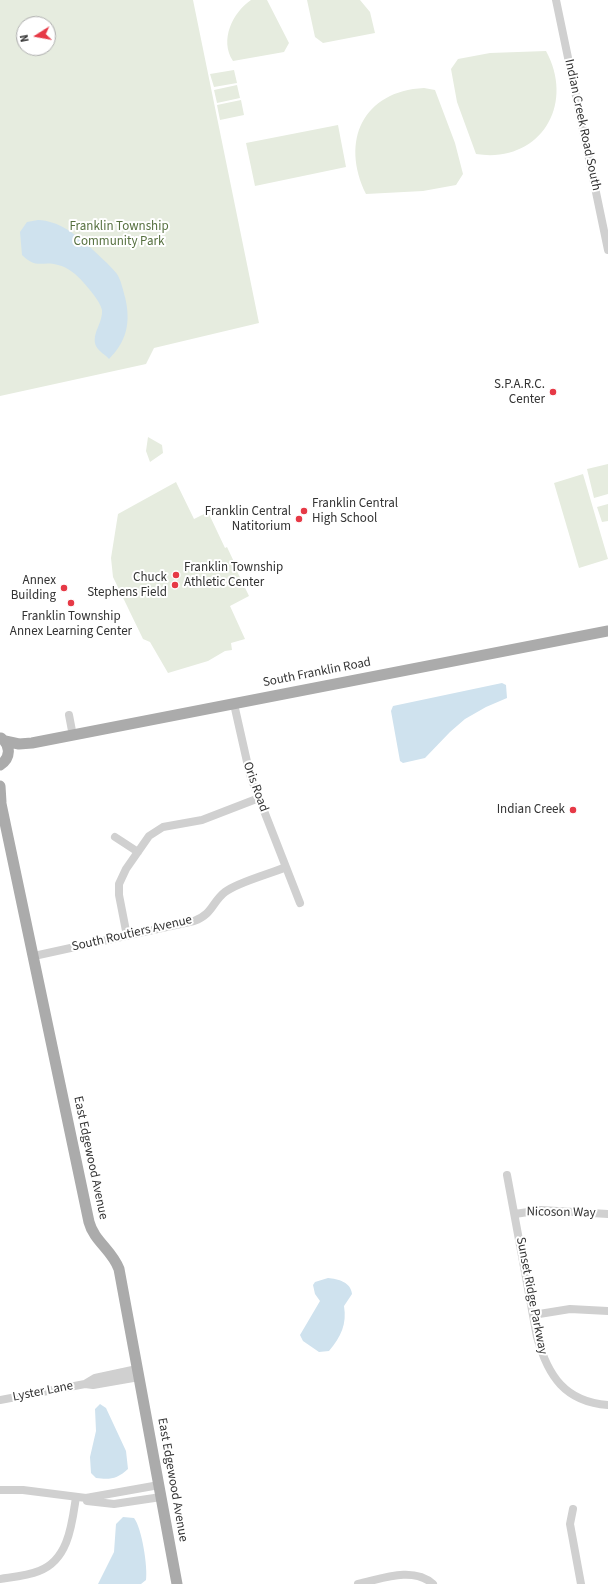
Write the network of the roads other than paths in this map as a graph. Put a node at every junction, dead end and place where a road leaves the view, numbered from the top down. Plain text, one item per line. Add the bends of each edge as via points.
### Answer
1 (556, 0) edge
2 (608, 250) edge
3 (608, 631) edge
4 (234, 704) junction
5 (69, 715) dead end
6 (73, 736) junction
7 (2, 740) edge
8 (32, 744) junction
9 (2, 764) edge
10 (0, 786) edge
11 (259, 798) junction
12 (1, 801) edge
13 (115, 837) dead end
14 (138, 852) junction
15 (286, 868) junction
16 (300, 903) dead end
17 (127, 936) junction
18 (34, 956) junction
19 (507, 1175) dead end
20 (515, 1214) junction
21 (608, 1214) edge
22 (608, 1311) edge
23 (533, 1315) junction
24 (138, 1373) junction
25 (0, 1400) edge
26 (608, 1405) edge
27 (0, 1490) edge
28 (160, 1491) junction
29 (76, 1497) junction
30 (573, 1509) dead end
31 (0, 1579) edge
32 (433, 1580) edge
33 (177, 1584) edge
34 (358, 1584) edge
35 (581, 1584) edge

1 - 2 street, Indian Creek Road South
3 - 4 main road, South Franklin Road
4 - 6 main road, South Franklin Road
4 - 11 street, Oris Road via 245,761
5 - 6 street
6 - 8 main road, South Franklin Road
7 - 8 main road, South Franklin Road
7 - 9 main road via 8,751
8 - 9 main road, South Franklin Road
10 - 12 main road
11 - 14 street via 198,821 158,830
11 - 15 street, Oris Road
12 - 18 main road, East Edgewood Avenue
13 - 14 street
14 - 17 street via 122,876 118,890
15 - 16 street, Oris Road
15 - 17 street, South Routiers Avenue via 230,889 211,910 197,920
17 - 18 street, South Routiers Avenue
18 - 24 main road, East Edgewood Avenue via 89,1222 94,1234 112,1255 119,1269
19 - 20 street, Sunset Ridge Parkway
20 - 21 street, Nicoson Way via 541,1210
20 - 23 street, Sunset Ridge Parkway
22 - 23 street via 570,1309
23 - 26 street, Sunset Ridge Parkway via 540,1349 552,1375 576,1396
24 - 25 street, Lyster Lane via 93,1385 85,1384
24 - 28 main road, East Edgewood Avenue
27 - 29 street via 24,1490
28 - 29 street via 114,1504
28 - 33 main road, East Edgewood Avenue
29 - 31 street via 70,1534 56,1558 41,1570
30 - 35 street via 570,1524
32 - 34 street via 410,1575

